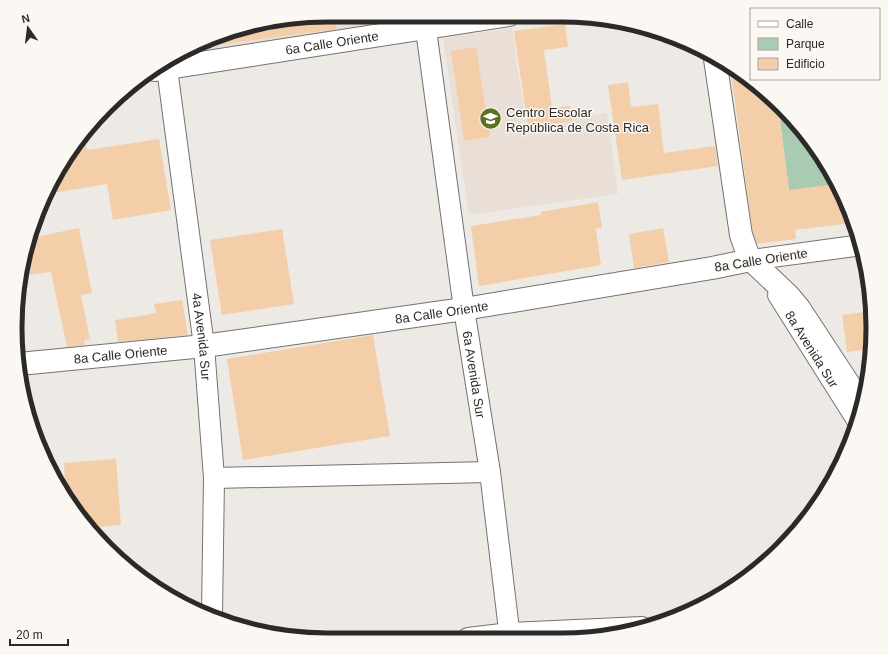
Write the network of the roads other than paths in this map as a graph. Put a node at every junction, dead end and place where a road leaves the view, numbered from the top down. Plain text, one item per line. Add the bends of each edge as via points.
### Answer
1 (424, 22) edge
2 (173, 64) edge
3 (716, 65) edge
4 (164, 70) edge
5 (855, 246) edge
6 (751, 260) junction
7 (766, 276) junction
8 (464, 309) junction
9 (204, 346) junction
10 (25, 363) edge
11 (858, 398) edge
12 (854, 415) edge
13 (490, 472) junction
14 (214, 478) junction
15 (212, 610) edge
16 (614, 628) edge
17 (510, 633) edge
18 (539, 633) edge

1 - 2 main road, 6a Calle Oriente
1 - 8 street, 6a Avenida Sur
3 - 6 main road via 741,235
4 - 9 street, 4a Avenida Sur
5 - 6 street, 8a Calle Oriente
6 - 7 main road
6 - 8 main road, 8a Calle Oriente
7 - 11 main road via 799,308
7 - 12 street, 8a Avenida Sur
8 - 9 main road, 8a Calle Oriente
8 - 13 street, 6a Avenida Sur
9 - 10 main road, 8a Calle Oriente
9 - 14 street, 4a Avenida Sur
13 - 14 street
13 - 17 street, 6a Avenida Sur
14 - 15 street, 4a Avenida Sur
16 - 18 street

